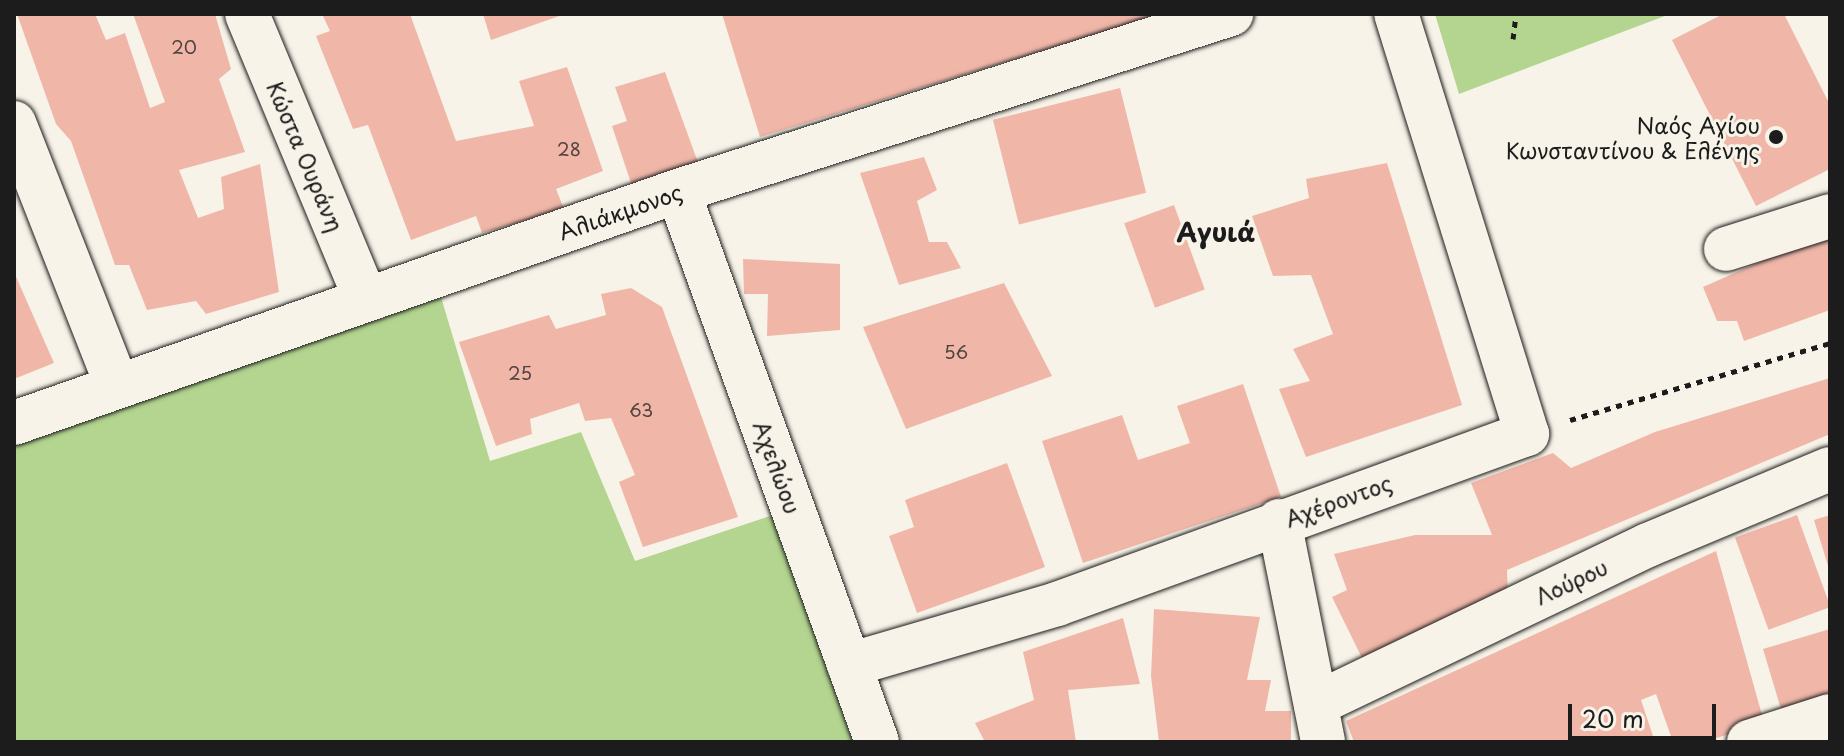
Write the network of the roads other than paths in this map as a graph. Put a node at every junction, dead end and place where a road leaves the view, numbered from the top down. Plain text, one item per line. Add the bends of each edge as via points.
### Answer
1 (247, 14) edge
2 (1231, 14) edge
3 (1396, 14) edge
4 (14, 123) edge
5 (678, 191) junction
6 (1830, 216) edge
7 (1726, 249) dead end
8 (365, 298) junction
9 (117, 386) junction
10 (14, 423) edge
11 (1830, 469) edge
12 (1279, 521) junction
13 (849, 665) junction
14 (1830, 716) edge
15 (1320, 723) edge
16 (877, 742) edge
17 (1749, 742) edge

1 - 8 street, Κώστα Ουράνη
2 - 5 street, Αλιάκμονος
3 - 12 street, Αχέροντος via 1527,434
4 - 9 street
5 - 8 street, Αλιάκμονος
5 - 13 street, Αχελώου
6 - 7 street
8 - 9 street, Αλιάκμονος
9 - 10 street, Αλιάκμονος
11 - 15 street, Λούρου via 1648,545
12 - 13 street, Αχέροντος via 1057,604
12 - 15 street
13 - 16 street, Αχελώου
14 - 17 street

